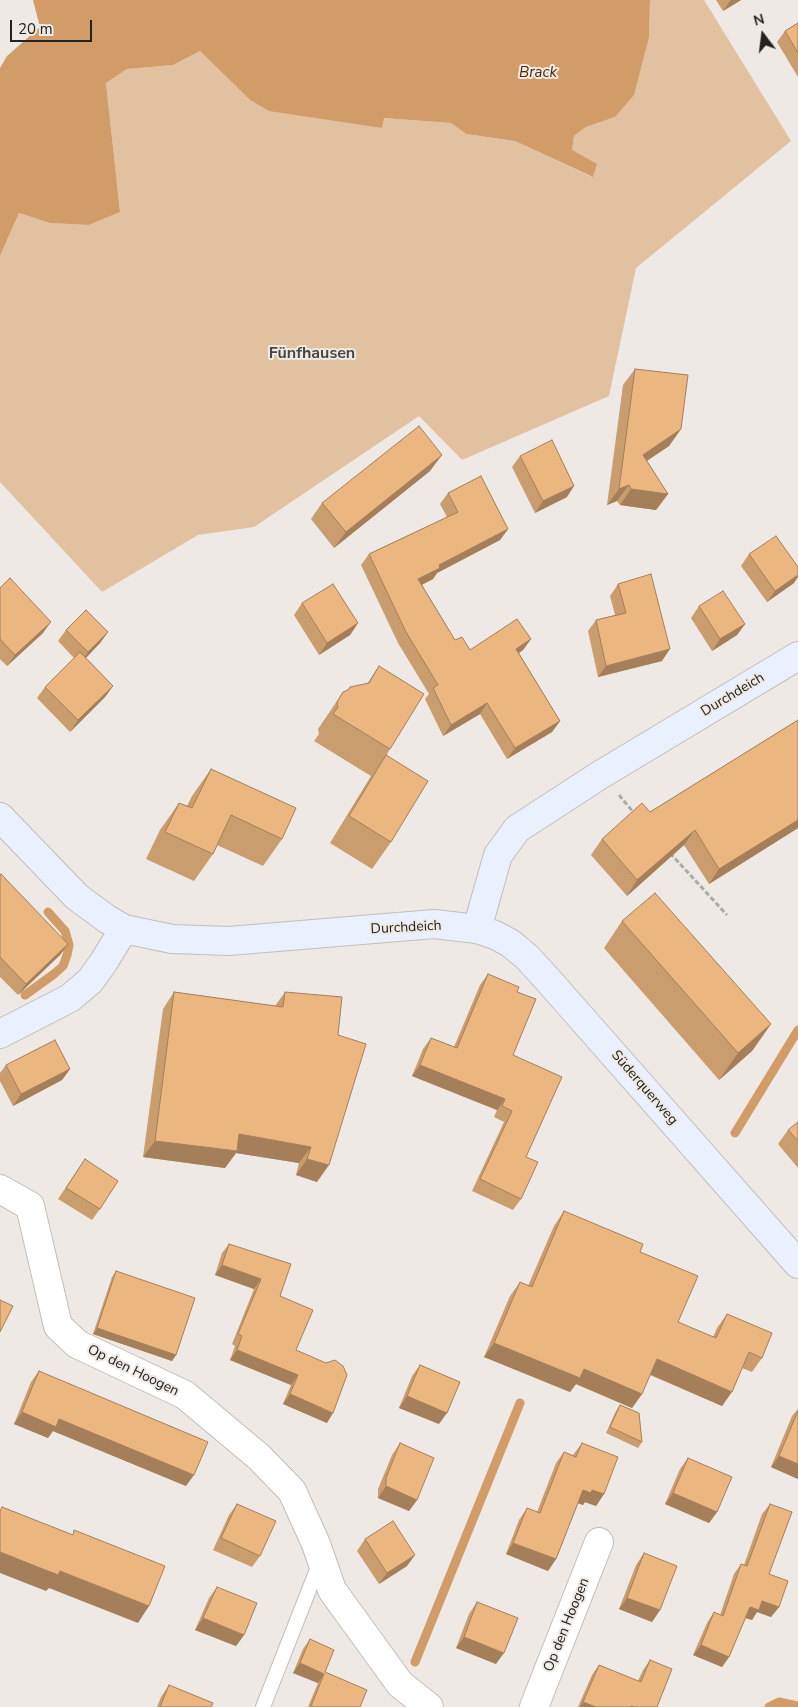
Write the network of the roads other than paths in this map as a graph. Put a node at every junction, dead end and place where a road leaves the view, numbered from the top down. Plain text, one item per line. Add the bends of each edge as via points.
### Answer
1 (796, 662) edge
2 (0, 817) edge
3 (124, 929) junction
4 (477, 929) junction
5 (0, 1034) edge
6 (0, 1189) edge
7 (798, 1264) edge
8 (599, 1542) dead end
9 (322, 1559) junction
10 (263, 1707) edge
11 (429, 1707) edge
12 (534, 1707) edge

1 - 4 street, Durchdeich via 600,774 518,829 498,855
2 - 3 street, Durchdeich via 77,897
3 - 4 street, Durchdeich via 172,939 229,941 434,924
3 - 5 street via 94,975 70,998
4 - 7 street, Süderquerweg via 510,943 527,958
6 - 9 street, Op den Hoogen via 30,1206 58,1326 77,1344 185,1395 259,1457 292,1491
8 - 12 street, Op den Hoogen
9 - 10 lane
9 - 11 street, Op den Hoogen via 332,1590 400,1684

